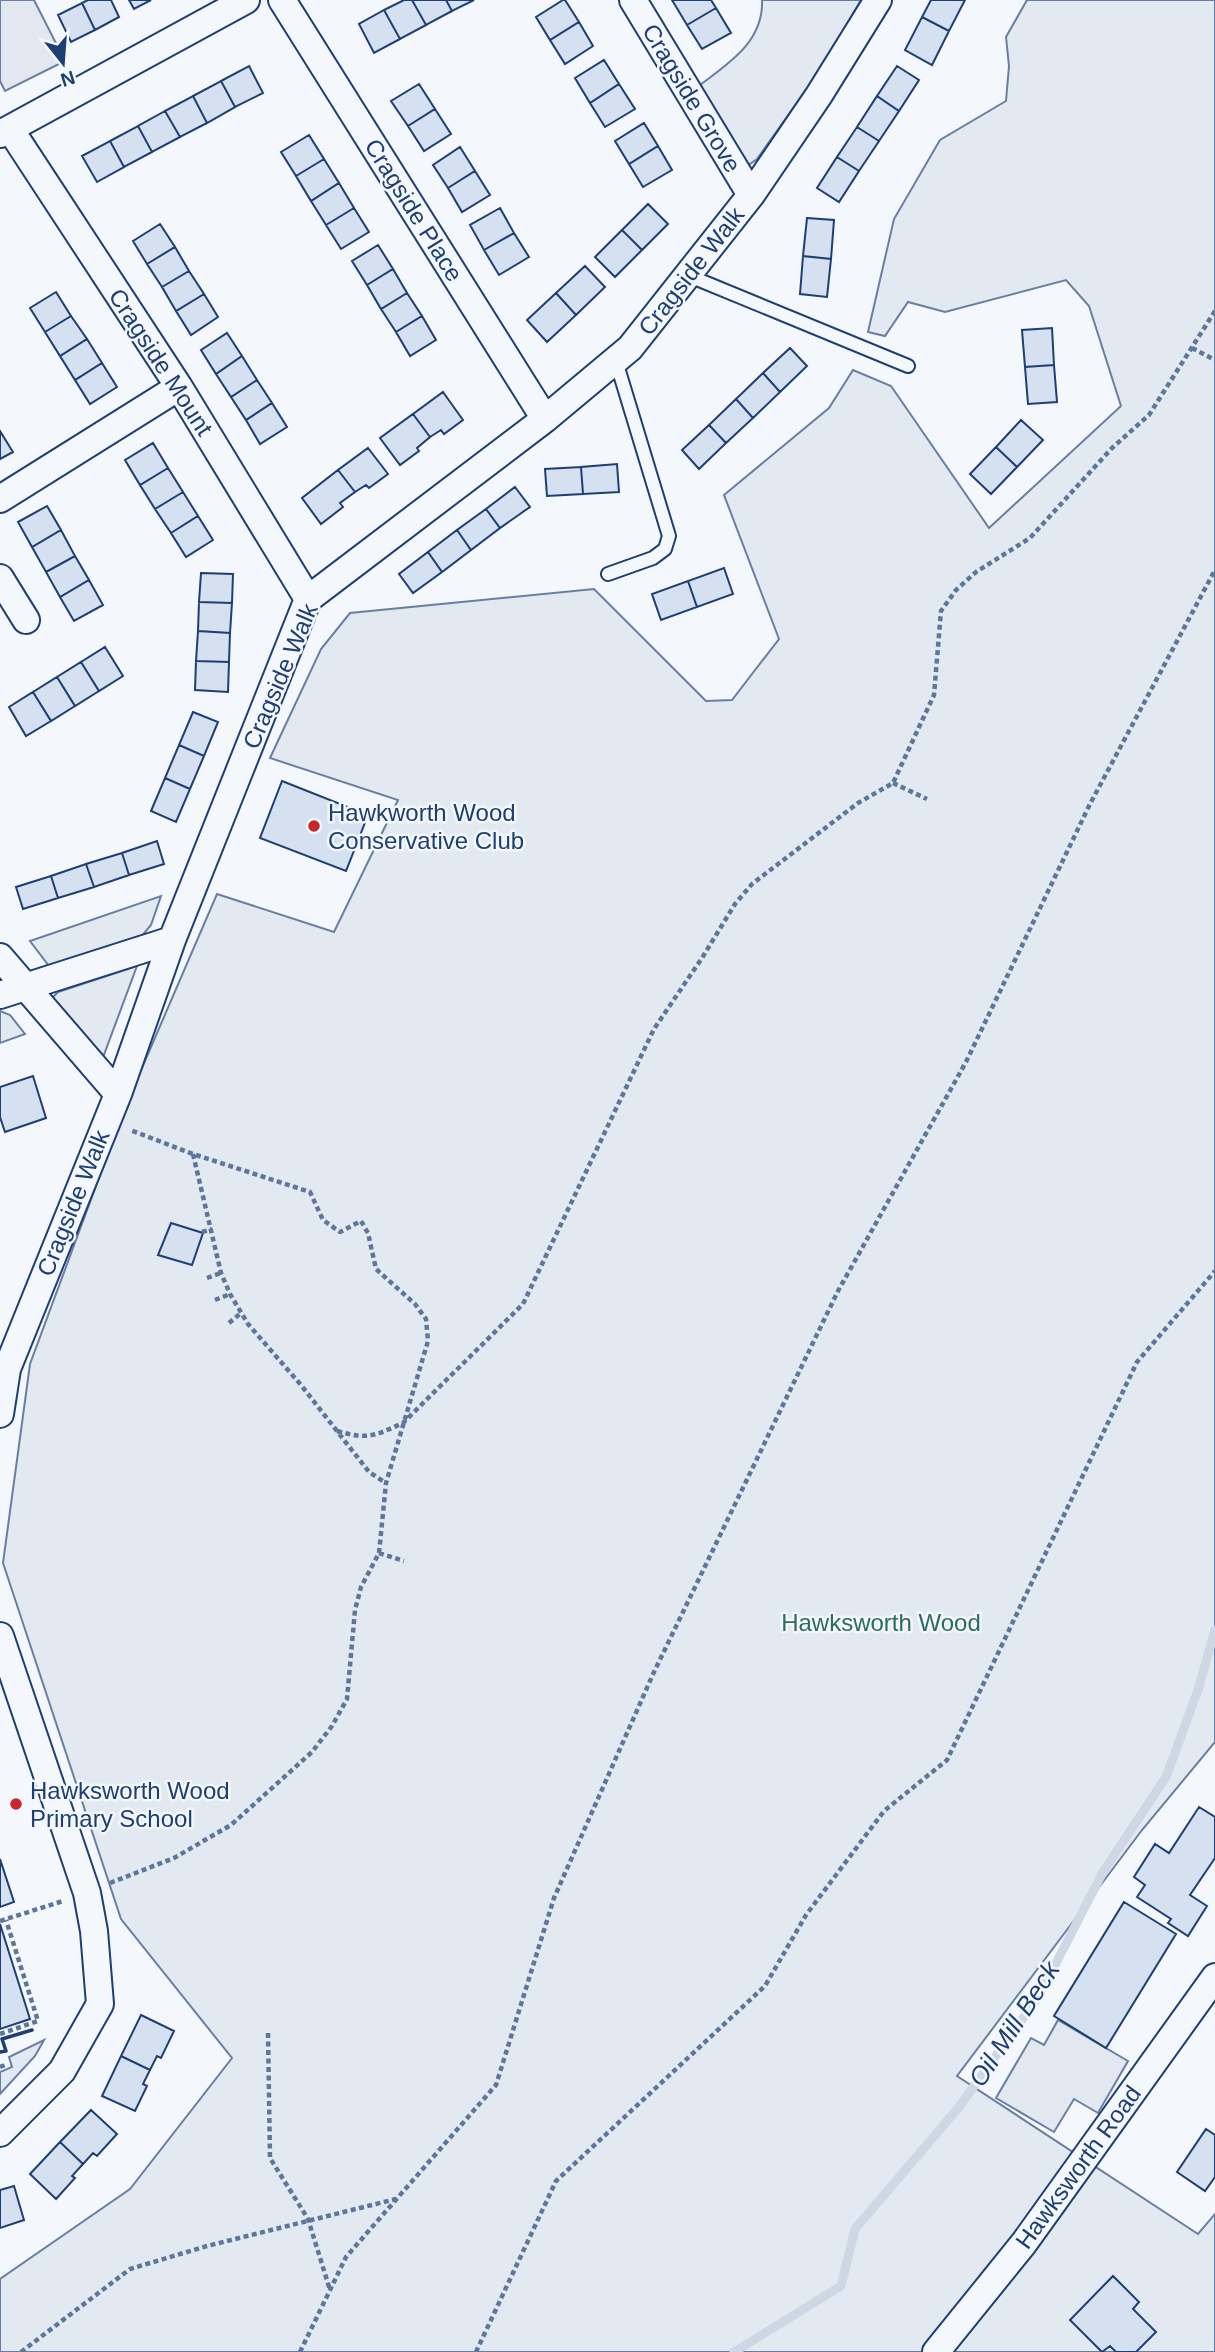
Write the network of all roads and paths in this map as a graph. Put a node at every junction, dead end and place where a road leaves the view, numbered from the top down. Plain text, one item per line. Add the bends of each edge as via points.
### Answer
1 (246, 0) edge
2 (282, 0) edge
3 (633, 0) edge
4 (878, 0) edge
5 (5, 132) edge
6 (751, 195) junction
7 (687, 275) junction
8 (1215, 311) edge
9 (1192, 348) junction
10 (615, 360) junction
11 (1215, 360) edge
12 (908, 366) dead end
13 (179, 387) junction
14 (545, 419) junction
15 (0, 499) edge
16 (1215, 569) edge
17 (608, 574) dead end
18 (0, 578) edge
19 (307, 599) junction
20 (26, 620) dead end
21 (893, 783) junction
22 (927, 799) dead end
23 (172, 940) junction
24 (0, 957) edge
25 (26, 986) junction
26 (0, 995) edge
27 (118, 1094) junction
28 (107, 1120) junction
29 (193, 1154) junction
30 (212, 1229) junction
31 (202, 1232) dead end
32 (1215, 1271) edge
33 (222, 1273) junction
34 (207, 1278) dead end
35 (230, 1294) junction
36 (215, 1300) dead end
37 (241, 1313) junction
38 (229, 1323) dead end
39 (0, 1414) edge
40 (403, 1423) junction
41 (337, 1431) junction
42 (386, 1483) junction
43 (379, 1553) junction
44 (404, 1561) dead end
45 (0, 1636) edge
46 (75, 1897) junction
47 (3, 1920) edge
48 (1215, 1977) edge
49 (268, 2033) dead end
50 (0, 2034) edge
51 (8, 2064) dead end
52 (0, 2067) edge
53 (0, 2133) edge
54 (397, 2199) junction
55 (308, 2219) junction
56 (330, 2290) junction
57 (21, 2352) edge
58 (300, 2352) edge
59 (476, 2352) edge
60 (936, 2352) edge

1 - 5 street
2 - 14 street, Cragside Place
3 - 6 street, Cragside Grove
4 - 6 street, Cragside Walk
5 - 13 street, Cragside Mount
6 - 7 street, Cragside Walk
7 - 10 street, Cragside Walk via 630,348
7 - 12 lane
8 - 9 path
9 - 11 path
9 - 21 path via 1149,415 1030,538 976,572 941,611 934,695
10 - 14 street, Cragside Walk
10 - 17 lane via 669,536 665,549 653,558
13 - 15 street
13 - 19 street, Cragside Mount
14 - 19 street, Cragside Walk
16 - 54 path via 1090,804 966,1062 838,1291 654,1672 554,1898 496,2085
18 - 20 street
19 - 23 street, Cragside Walk
21 - 22 path
21 - 40 path via 858,803 752,884 735,904 654,1029 523,1304
23 - 25 street
23 - 27 street, Cragside Walk
24 - 25 street
25 - 26 street
25 - 27 street
27 - 28 street, Cragside Walk
28 - 29 path
28 - 39 street, Cragside Walk via 7,1369
29 - 30 path
29 - 40 path via 310,1192 323,1220 340,1232 361,1221 376,1269 426,1319 428,1341
30 - 31 path
30 - 33 path
32 - 59 path via 1137,1362 947,1760 884,1811 806,1915 765,1986 556,2181
33 - 34 path
33 - 35 path
35 - 36 path
35 - 37 path
37 - 38 path
37 - 41 path
40 - 41 path via 361,1437
40 - 42 path
41 - 42 path via 369,1472
42 - 43 path
43 - 44 path
43 - 46 path via 355,1610 347,1699 312,1752 231,1825 174,1858
45 - 46 street
46 - 47 path
46 - 53 street via 94,1931 100,2004 62,2071
47 - 50 path via 38,2021
48 - 60 street, Hawksworth Road via 1024,2243
49 - 55 path via 270,2158
51 - 52 path
54 - 55 path
54 - 56 path via 346,2257
55 - 56 path
55 - 57 path via 130,2269
56 - 58 path

